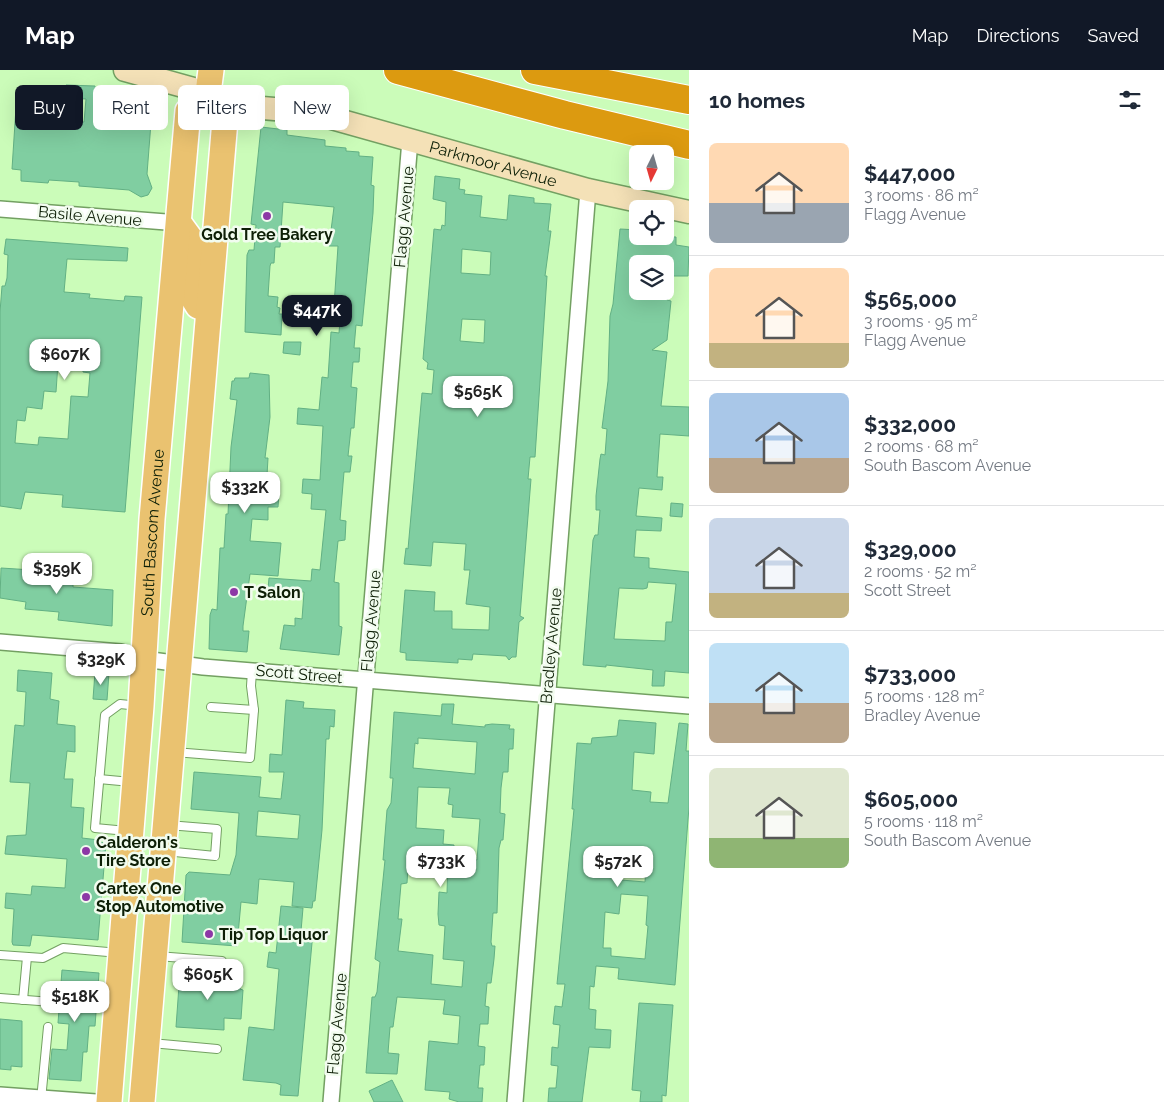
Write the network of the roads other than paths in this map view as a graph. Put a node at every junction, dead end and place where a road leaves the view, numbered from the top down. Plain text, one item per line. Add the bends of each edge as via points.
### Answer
1 (124, 70) edge
2 (398, 70) edge
3 (535, 70) edge
4 (210, 81) edge
5 (689, 100) edge
6 (410, 140) junction
7 (689, 145) edge
8 (588, 190) junction
9 (0, 209) edge
10 (689, 212) edge
11 (179, 223) junction
12 (207, 324) junction
13 (0, 642) edge
14 (144, 659) junction
15 (180, 663) junction
16 (252, 671) junction
17 (366, 680) junction
18 (547, 694) junction
19 (141, 706) junction
20 (211, 706) dead end
21 (689, 706) edge
22 (254, 710) junction
23 (172, 752) junction
24 (99, 779) junction
25 (135, 782) junction
26 (166, 824) junction
27 (130, 831) junction
28 (164, 851) junction
29 (121, 954) junction
30 (0, 956) edge
31 (155, 956) junction
32 (27, 957) junction
33 (222, 961) dead end
34 (0, 998) edge
35 (23, 1000) junction
36 (52, 1002) dead end
37 (48, 1027) dead end
38 (148, 1043) junction
39 (217, 1049) dead end
40 (7, 1098) edge
41 (41, 1100) edge
42 (96, 1102) edge
43 (109, 1102) edge
44 (142, 1102) edge
45 (331, 1102) edge
46 (515, 1102) edge

1 - 4 street, Parkmoor Avenue
2 - 7 highway via 565,116
3 - 5 highway
4 - 6 street, Parkmoor Avenue via 250,107 310,112
4 - 11 main road, South Bascom Avenue via 188,111
4 - 12 main road via 225,120
6 - 8 street, Parkmoor Avenue
6 - 17 street, Flagg Avenue
8 - 10 street, Parkmoor Avenue
8 - 18 street, Bradley Avenue
9 - 11 street, Basile Avenue
11 - 12 main road via 195,244 193,298
11 - 14 main road, South Bascom Avenue via 152,519
12 - 15 main road
13 - 14 street, Scott Street via 121,652
14 - 15 street, Scott Street
14 - 19 main road, South Bascom Avenue
15 - 16 street, Scott Street
15 - 23 main road
16 - 17 street, Scott Street
16 - 22 lane
17 - 18 street, Scott Street
17 - 45 street, Flagg Avenue
18 - 21 street, Scott Street
18 - 46 street, Bradley Avenue
19 - 24 lane via 120,704 105,715
19 - 25 main road, South Bascom Avenue
20 - 22 lane
22 - 23 lane via 250,758
23 - 26 main road
24 - 25 lane
24 - 27 lane via 95,828
25 - 27 main road, South Bascom Avenue
26 - 28 main road
26 - 28 lane via 217,829 215,856
27 - 29 main road, South Bascom Avenue
28 - 31 main road
29 - 32 lane via 63,948 43,958
29 - 43 main road, South Bascom Avenue
30 - 32 lane
31 - 33 lane
31 - 38 main road
32 - 35 lane
34 - 35 lane
35 - 36 lane
37 - 41 lane
38 - 39 lane
38 - 44 main road
40 - 41 street
41 - 42 street

